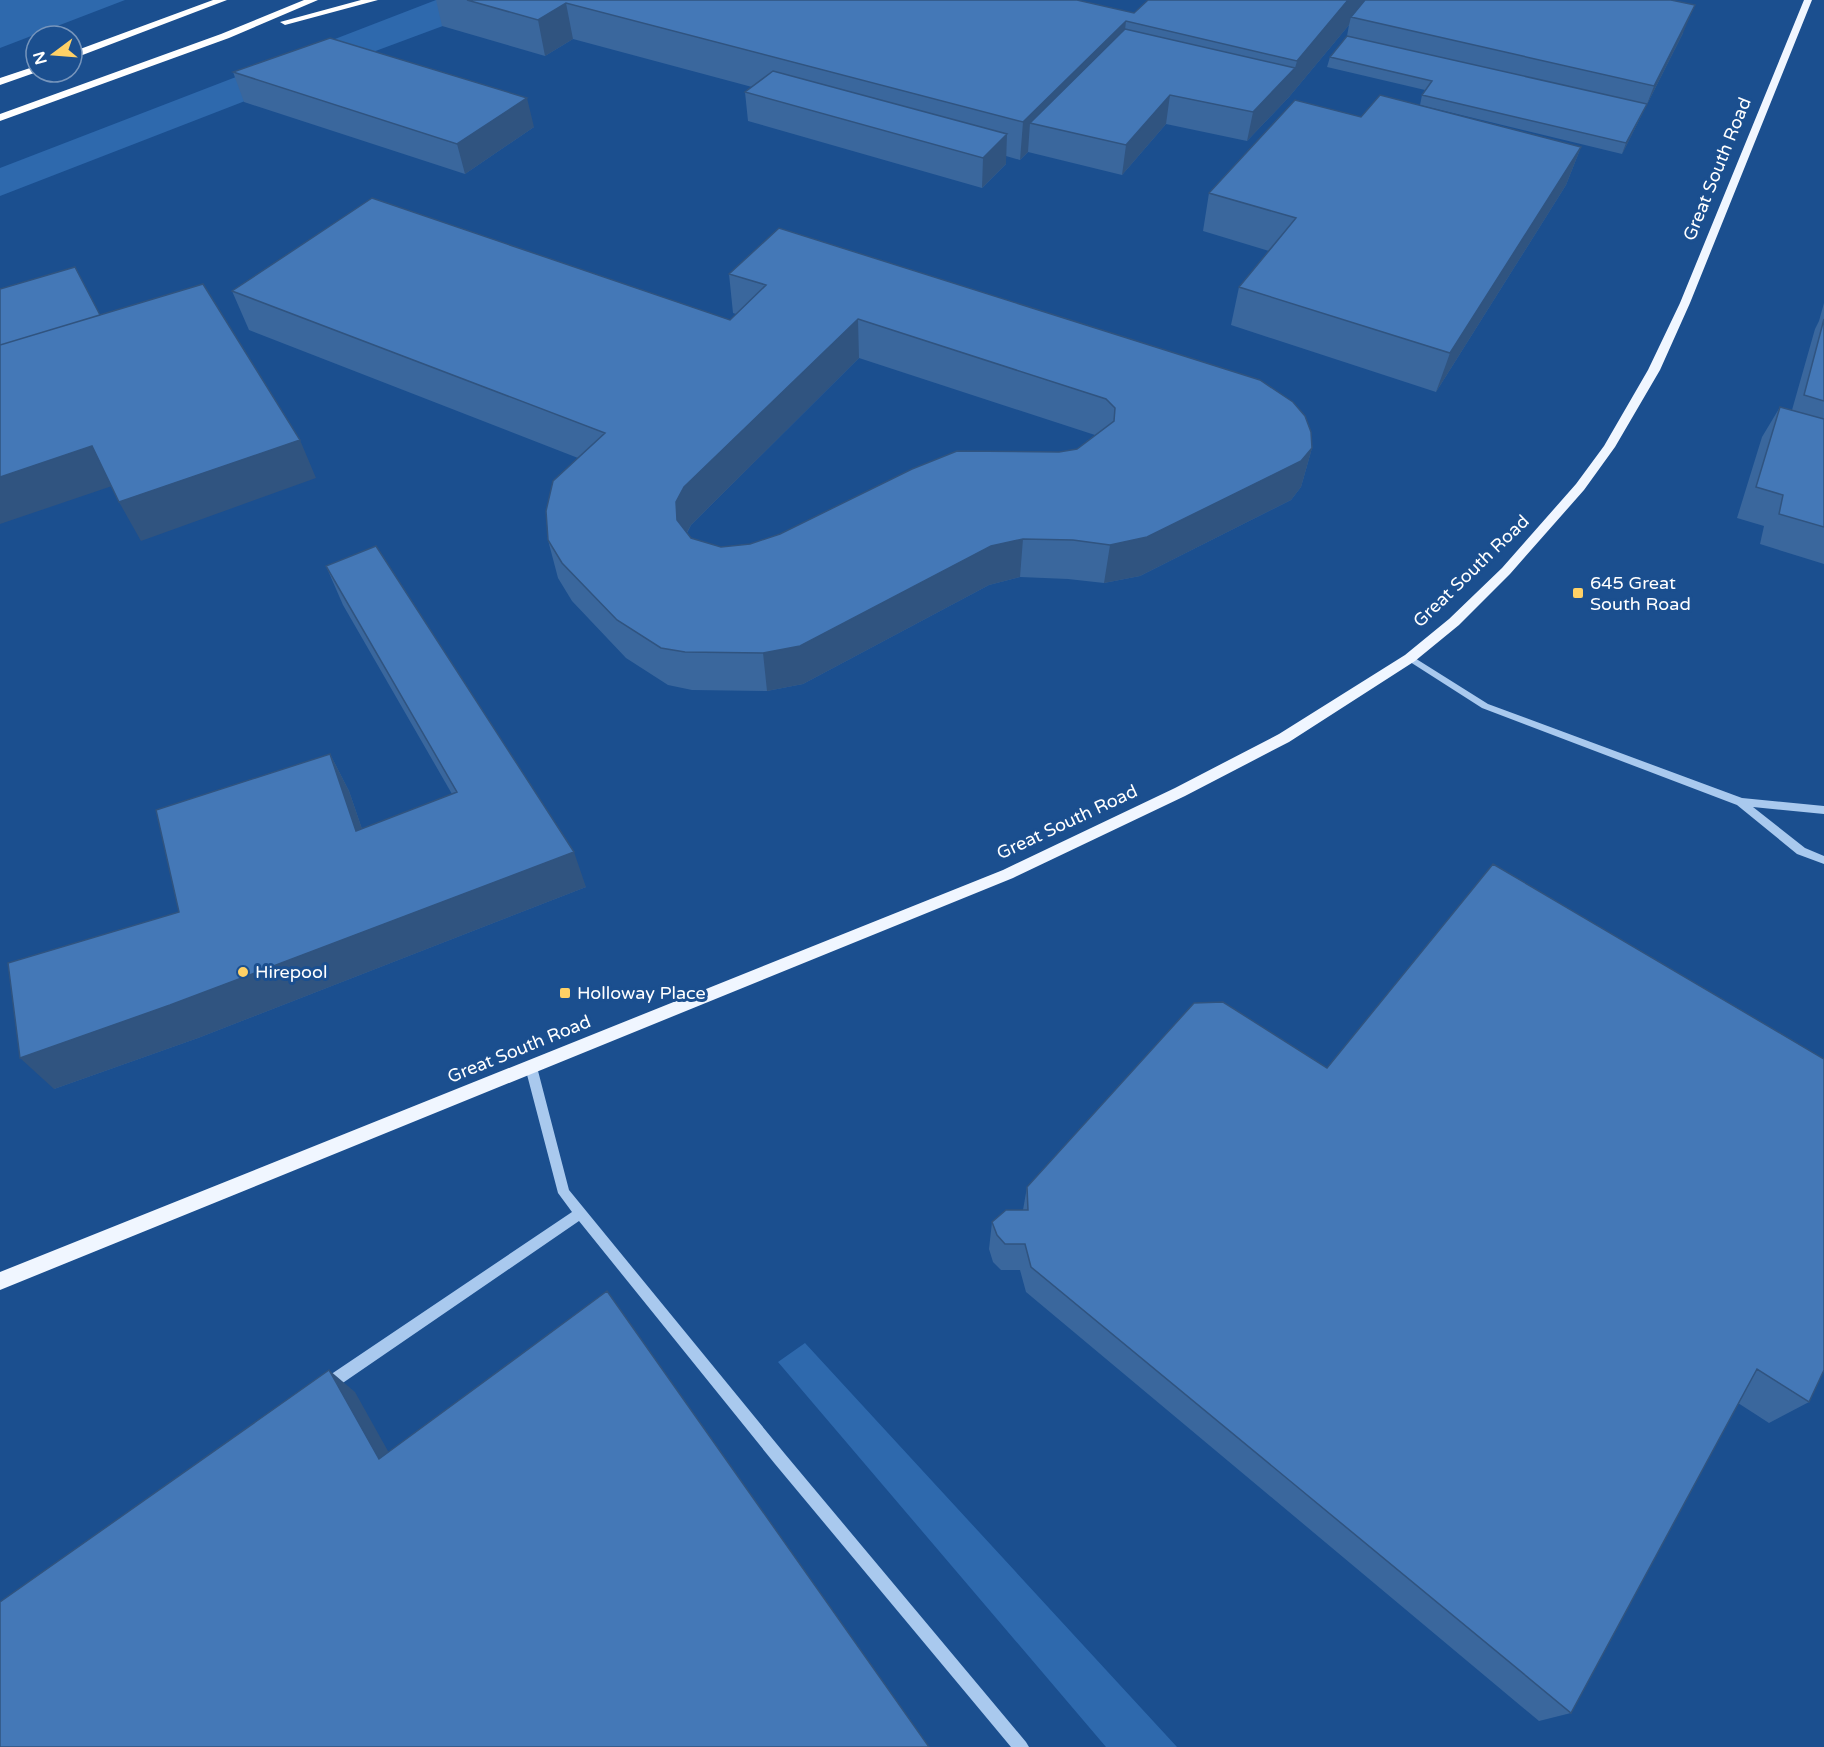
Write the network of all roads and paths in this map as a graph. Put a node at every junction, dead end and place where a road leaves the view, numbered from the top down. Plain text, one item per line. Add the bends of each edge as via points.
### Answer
1 (222, 0) edge
2 (313, 0) edge
3 (373, 0) edge
4 (1808, 0) edge
5 (225, 36) junction
6 (84, 52) edge
7 (24, 73) edge
8 (0, 82) edge
9 (0, 118) edge
10 (1410, 658) junction
11 (1741, 802) junction
12 (1824, 810) edge
13 (1824, 860) edge
14 (531, 1067) junction
15 (581, 1213) junction
16 (0, 1281) edge
17 (315, 1393) edge
18 (1022, 1747) edge

1 - 6 highway
2 - 5 highway
3 - 5 highway
4 - 10 main road, Great South Road via 1686,303 1654,370 1609,447 1580,487 1506,571
5 - 9 highway
7 - 8 highway
10 - 11 lane via 1485,706
10 - 14 main road, Great South Road via 1284,738 1008,874
11 - 12 lane
11 - 13 lane via 1801,851
14 - 15 lane via 564,1193
14 - 16 main road, Great South Road
15 - 17 lane
15 - 18 lane via 780,1459

